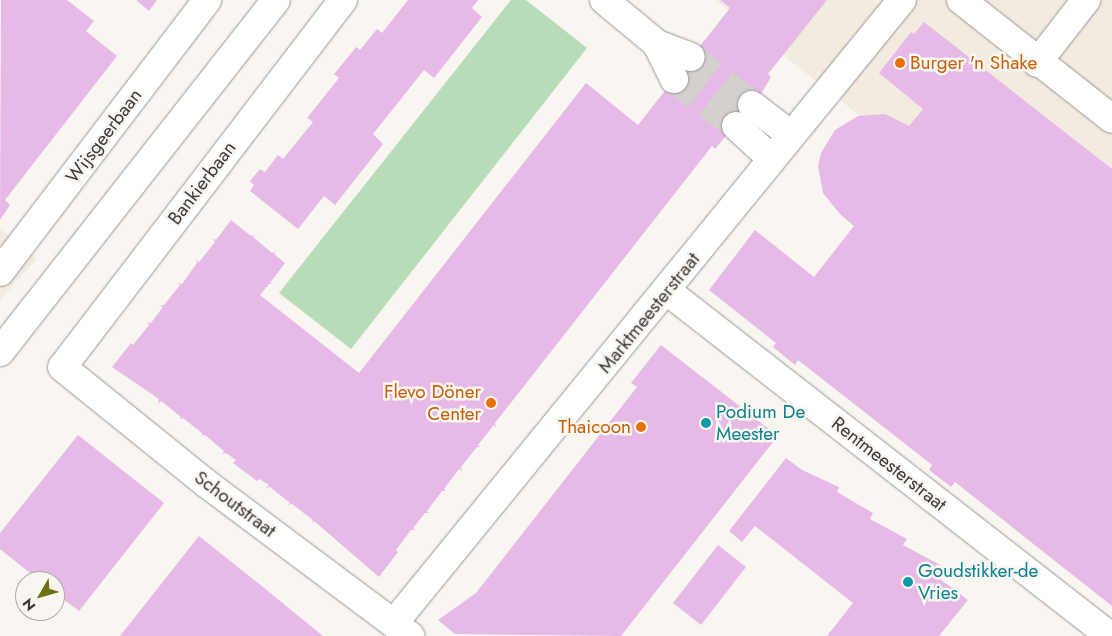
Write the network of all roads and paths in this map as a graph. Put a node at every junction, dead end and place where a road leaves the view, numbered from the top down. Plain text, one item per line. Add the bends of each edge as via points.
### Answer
1 (207, 0) edge
2 (276, 0) edge
3 (342, 0) edge
4 (604, 0) edge
5 (902, 0) edge
6 (961, 0) edge
7 (1086, 0) edge
8 (657, 44) junction
9 (691, 57) tunnel mouth
10 (1037, 63) junction
11 (674, 79) tunnel mouth
12 (752, 104) tunnel mouth
13 (1112, 119) edge
14 (736, 126) tunnel mouth
15 (791, 135) junction
16 (772, 159) junction
17 (0, 272) edge
18 (667, 291) junction
19 (0, 352) edge
20 (62, 367) joint
21 (402, 630) edge
22 (1110, 636) edge

1 - 17 street, Wijsgeerbaan
2 - 19 street
3 - 20 street, Bankierbaan
4 - 8 street
5 - 15 street, Marktmeesterstraat
6 - 10 street
7 - 10 street
8 - 9 street
8 - 11 street
10 - 13 street
12 - 15 street
14 - 16 street
15 - 16 street, Marktmeesterstraat
16 - 18 street, Marktmeesterstraat
18 - 21 street, Marktmeesterstraat
18 - 22 street, Rentmeesterstraat
20 - 21 street, Schoutstraat via 207,484

